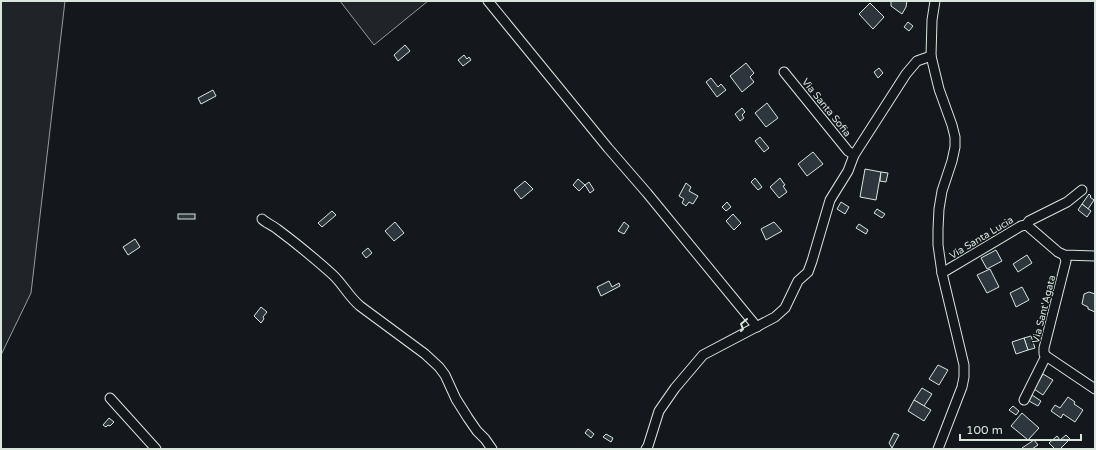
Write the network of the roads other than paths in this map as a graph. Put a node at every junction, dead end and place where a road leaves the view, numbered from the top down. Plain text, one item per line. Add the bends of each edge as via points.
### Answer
1 (488, 1) edge
2 (936, 1) edge
3 (931, 56) junction
4 (784, 72) dead end
5 (854, 155) junction
6 (1082, 190) dead end
7 (262, 219) dead end
8 (1026, 225) junction
9 (1064, 255) junction
10 (1095, 256) edge
11 (942, 273) junction
12 (757, 327) junction
13 (1046, 356) junction
14 (1095, 389) edge
15 (110, 398) dead end
16 (1024, 400) dead end
17 (156, 449) edge
18 (492, 449) edge
19 (646, 449) edge
20 (938, 449) edge

1 - 12 street
2 - 3 street via 932,20
3 - 5 street via 917,61 906,74
3 - 11 street via 955,137 955,147 942,191 940,208 938,245
4 - 5 street, Via Santa Sofia via 848,151
5 - 12 street via 848,171 830,200 808,272 798,281 785,308
6 - 8 street via 1067,202 1029,221
7 - 18 street via 299,245 333,275 360,306 439,367 468,418
8 - 9 street, Via Santa Lucia
8 - 11 street, Via Santa Lucia
9 - 10 street
9 - 13 street, Via Sant'Agata via 1066,261 1044,348
11 - 20 street via 964,365 964,377 959,397
12 - 19 street via 703,355 659,411
13 - 14 street, Via Sant'Agata
13 - 16 street
15 - 17 street

